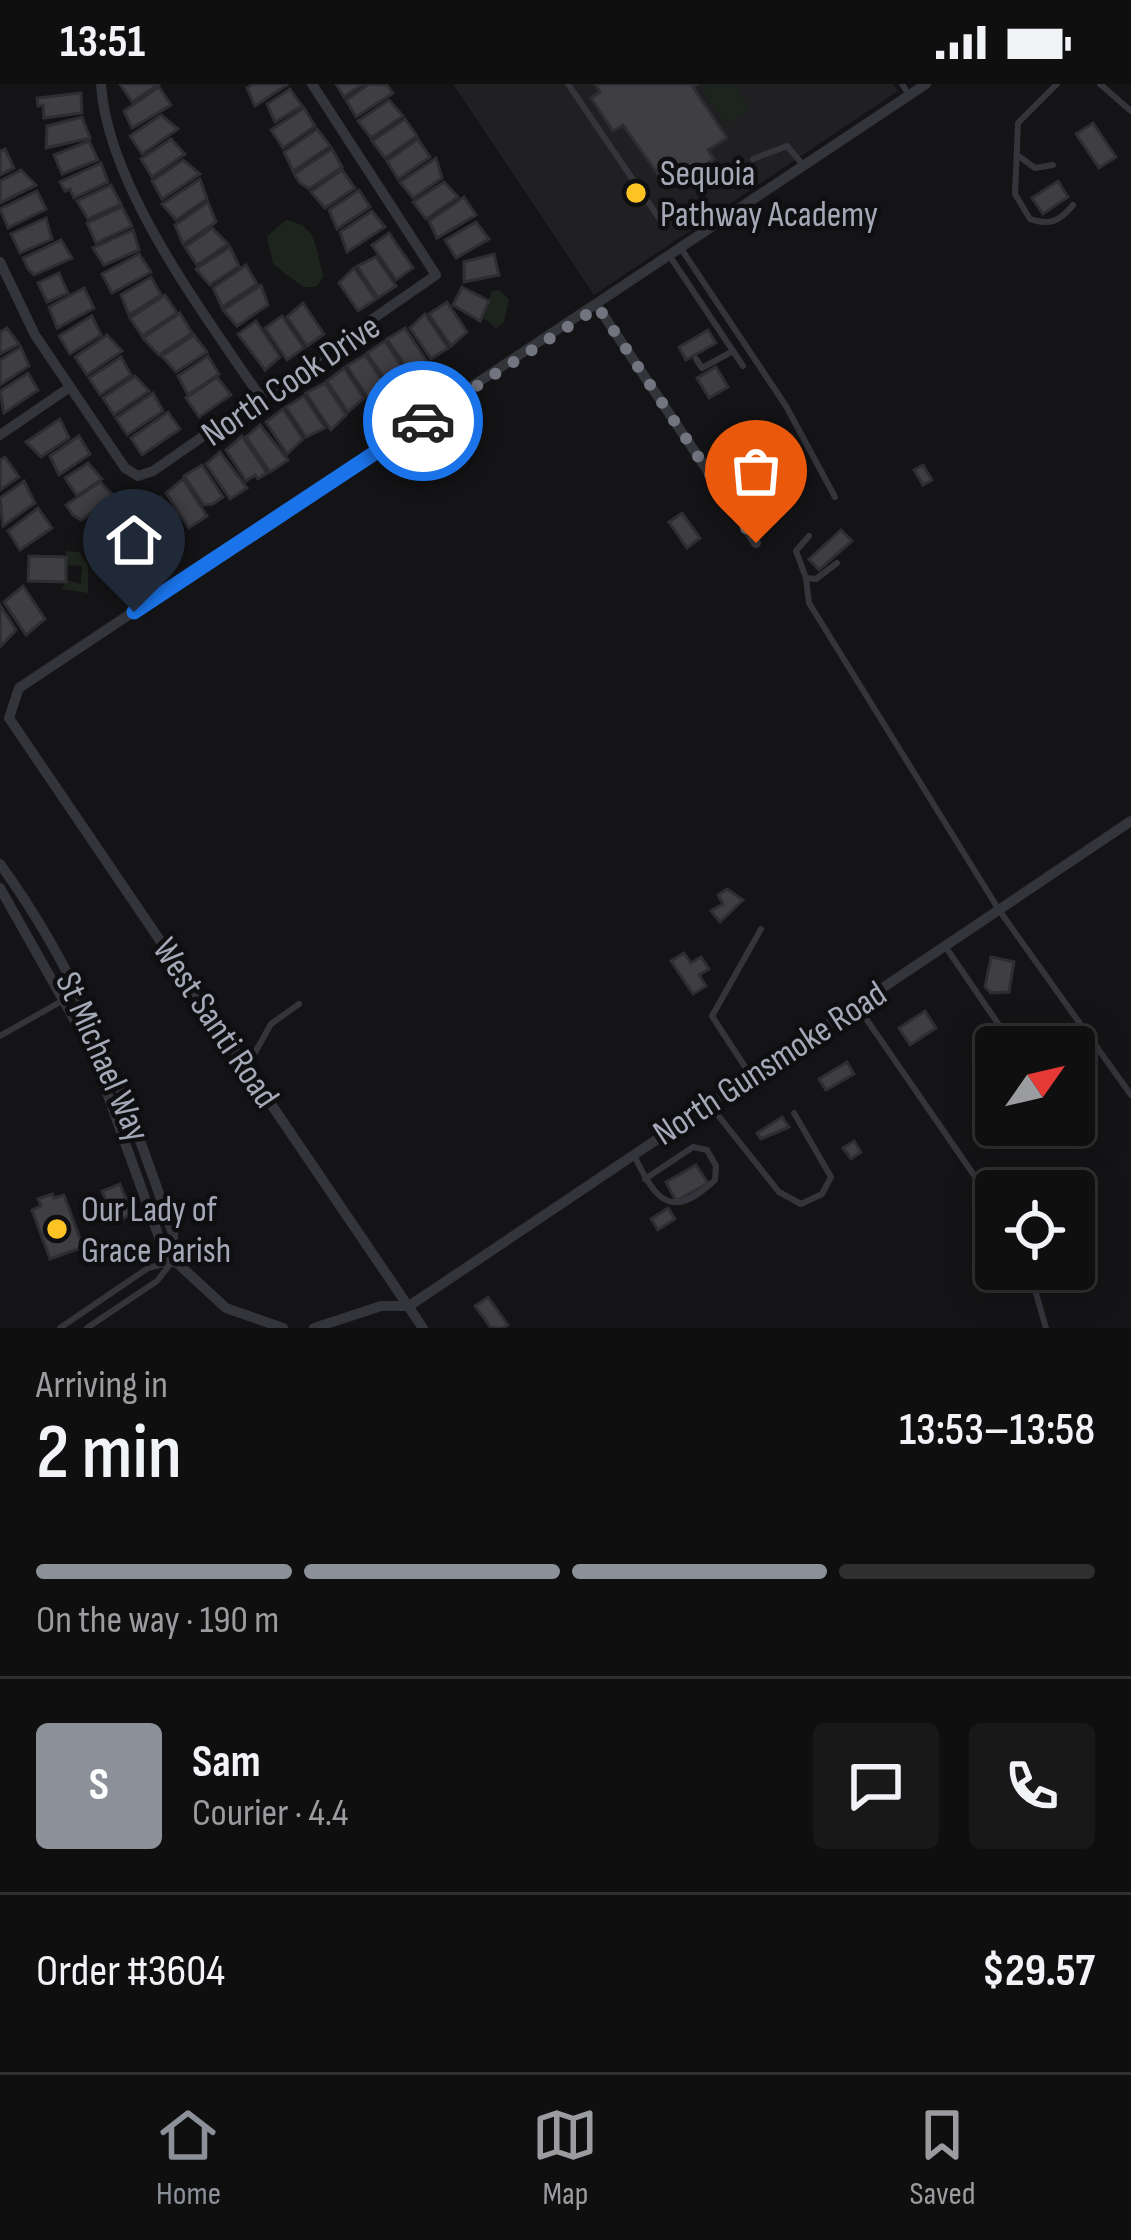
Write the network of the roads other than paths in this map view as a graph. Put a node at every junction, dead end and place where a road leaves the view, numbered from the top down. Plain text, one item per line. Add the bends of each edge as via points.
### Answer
1 (100, 84) edge
2 (312, 84) edge
3 (568, 84) edge
4 (926, 84) edge
5 (1057, 84) edge
6 (1100, 84) edge
7 (906, 90) edge
8 (1131, 111) edge
9 (1020, 157) junction
10 (753, 159) dead end
11 (1053, 165) dead end
12 (804, 166) junction
13 (1073, 206) dead end
14 (661, 220) dead end
15 (676, 254) junction
16 (0, 262) edge
17 (598, 307) junction
18 (733, 351) junction
19 (696, 358) dead end
20 (743, 366) dead end
21 (70, 387) junction
22 (261, 398) junction
23 (0, 435) edge
24 (835, 496) dead end
25 (809, 536) dead end
26 (756, 543) dead end
27 (837, 563) dead end
28 (806, 578) junction
29 (1131, 821) edge
30 (0, 865) edge
31 (0, 887) edge
32 (998, 910) junction
33 (760, 929) dead end
34 (945, 946) junction
35 (79, 991) junction
36 (66, 998) junction
37 (299, 1004) dead end
38 (855, 1004) junction
39 (1000, 1026) edge
40 (0, 1036) edge
41 (248, 1067) junction
42 (749, 1073) junction
43 (1131, 1095) edge
44 (707, 1101) junction
45 (794, 1113) dead end
46 (139, 1129) junction
47 (125, 1134) junction
48 (633, 1152) junction
49 (975, 1177) edge
50 (645, 1178) junction
51 (172, 1262) junction
52 (1035, 1290) edge
53 (409, 1306) junction
54 (60, 1328) edge
55 (87, 1328) edge
56 (283, 1328) edge
57 (314, 1328) edge
58 (423, 1328) edge
59 (1046, 1328) edge

1 - 22 street via 110,135 160,243
2 - 22 street, North Cook Drive via 436,275
3 - 14 lane
4 - 7 street
5 - 9 lane via 1018,122
6 - 8 lane
7 - 12 street
9 - 11 lane via 1035,168
9 - 13 lane via 1015,194 1030,219 1054,223
10 - 12 lane via 787,146
12 - 15 street
15 - 17 street
15 - 18 lane
15 - 24 lane via 786,406
16 - 21 street
17 - 26 street
17 - 41 street, West Santi Road via 19,688 9,718
18 - 19 lane via 702,368
18 - 20 lane
21 - 22 street, North Cook Drive via 124,468 138,476
21 - 23 street
25 - 28 lane via 796,551
27 - 28 lane
28 - 32 lane via 809,603
29 - 32 street, North Gunsmoke Road
30 - 35 street, St Michael Way
31 - 36 street, St Michael Way
32 - 34 street, North Gunsmoke Road
32 - 43 lane
33 - 42 lane via 712,1016
34 - 38 street, North Gunsmoke Road
34 - 39 lane
35 - 36 lane
35 - 46 street, St Michael Way
36 - 40 lane
36 - 47 street, St Michael Way
37 - 41 lane via 271,1024
38 - 42 street, North Gunsmoke Road
38 - 49 lane
41 - 53 street, West Santi Road
42 - 44 street, North Gunsmoke Road
44 - 45 lane via 779,1192 802,1204 822,1194 831,1177
44 - 48 street, North Gunsmoke Road
46 - 47 lane
46 - 51 street, St Michael Way via 173,1234
47 - 51 street, St Michael Way via 157,1240
48 - 50 lane
48 - 53 street, North Gunsmoke Road
50 - 50 lane via 659,1198 683,1204 715,1180 716,1166 707,1150 693,1147
51 - 54 lane via 148,1268
51 - 55 lane
51 - 56 street, St Michael Way via 226,1308
52 - 59 lane
53 - 57 street via 381,1306
53 - 58 street, West Santi Road

